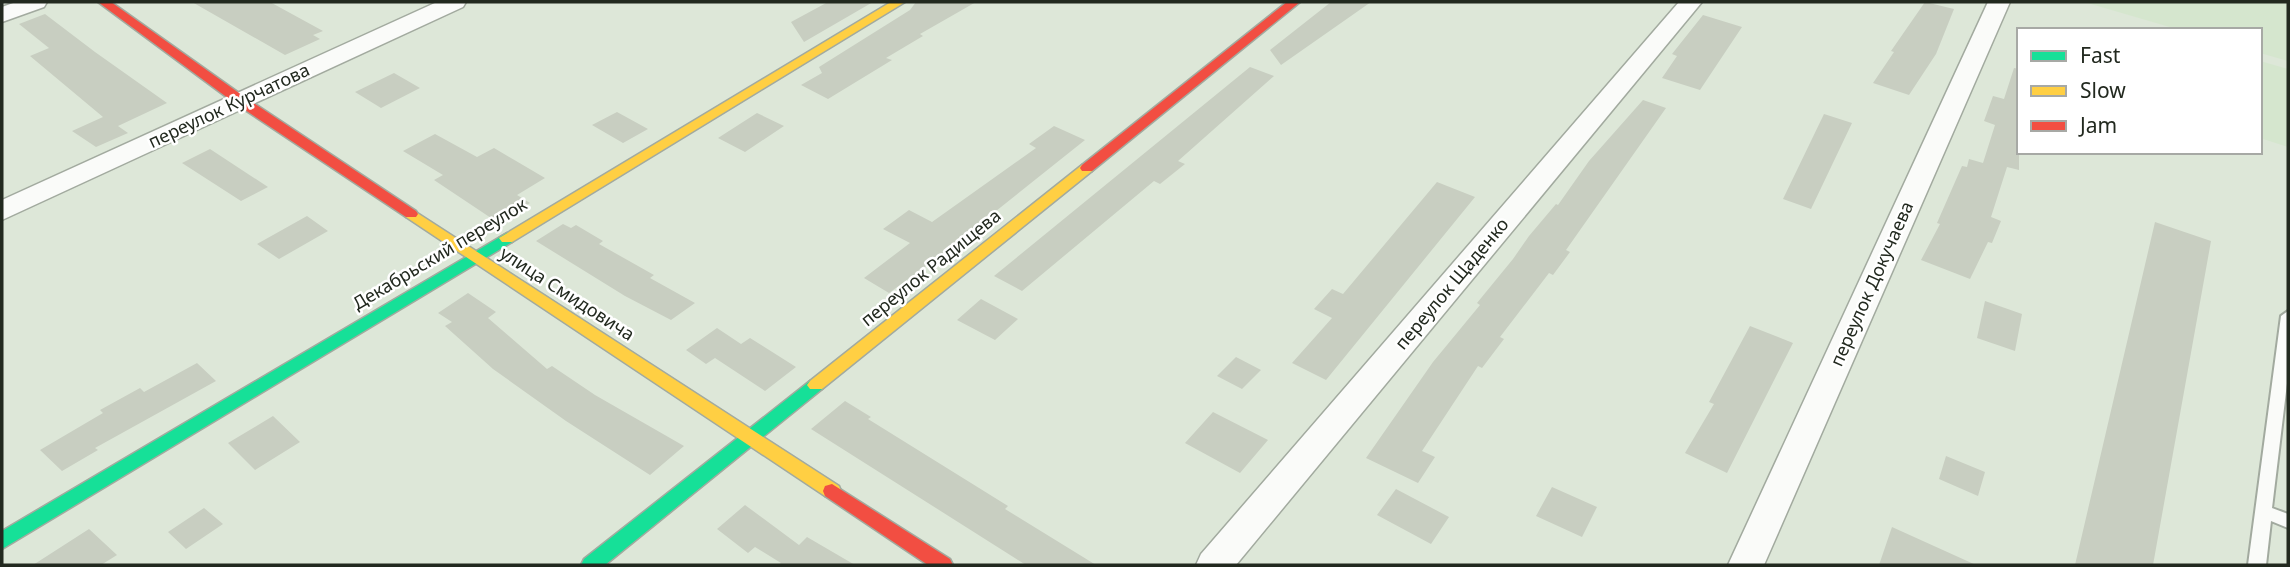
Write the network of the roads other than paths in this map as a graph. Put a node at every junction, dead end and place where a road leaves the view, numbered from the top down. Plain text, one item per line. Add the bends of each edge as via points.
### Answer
1 (36, 2) edge
2 (104, 2) edge
3 (456, 2) edge
4 (899, 2) edge
5 (1294, 2) edge
6 (1691, 2) edge
7 (1998, 2) edge
8 (2, 15) edge
9 (241, 101) junction
10 (2, 211) edge
11 (475, 256) junction
12 (2288, 316) edge
13 (750, 438) junction
14 (2265, 512) junction
15 (2288, 521) edge
16 (2, 541) edge
17 (591, 565) edge
18 (943, 565) edge
19 (1214, 565) edge
20 (1746, 565) edge
21 (2258, 565) edge

1 - 8 street
2 - 9 street, улица Смидовича
3 - 9 street, переулок Курчатова
4 - 11 street, Декабрьский переулок
5 - 13 street, переулок Радищева
6 - 19 street, переулок Щаденко
7 - 20 street, переулок Докучаева
9 - 10 street, переулок Курчатова
9 - 11 street, улица Смидовича
11 - 13 street, улица Смидовича
11 - 16 street, Декабрьский переулок
12 - 14 lane
13 - 17 street, переулок Радищева
13 - 18 street, улица Смидовича
14 - 15 lane
14 - 21 lane

